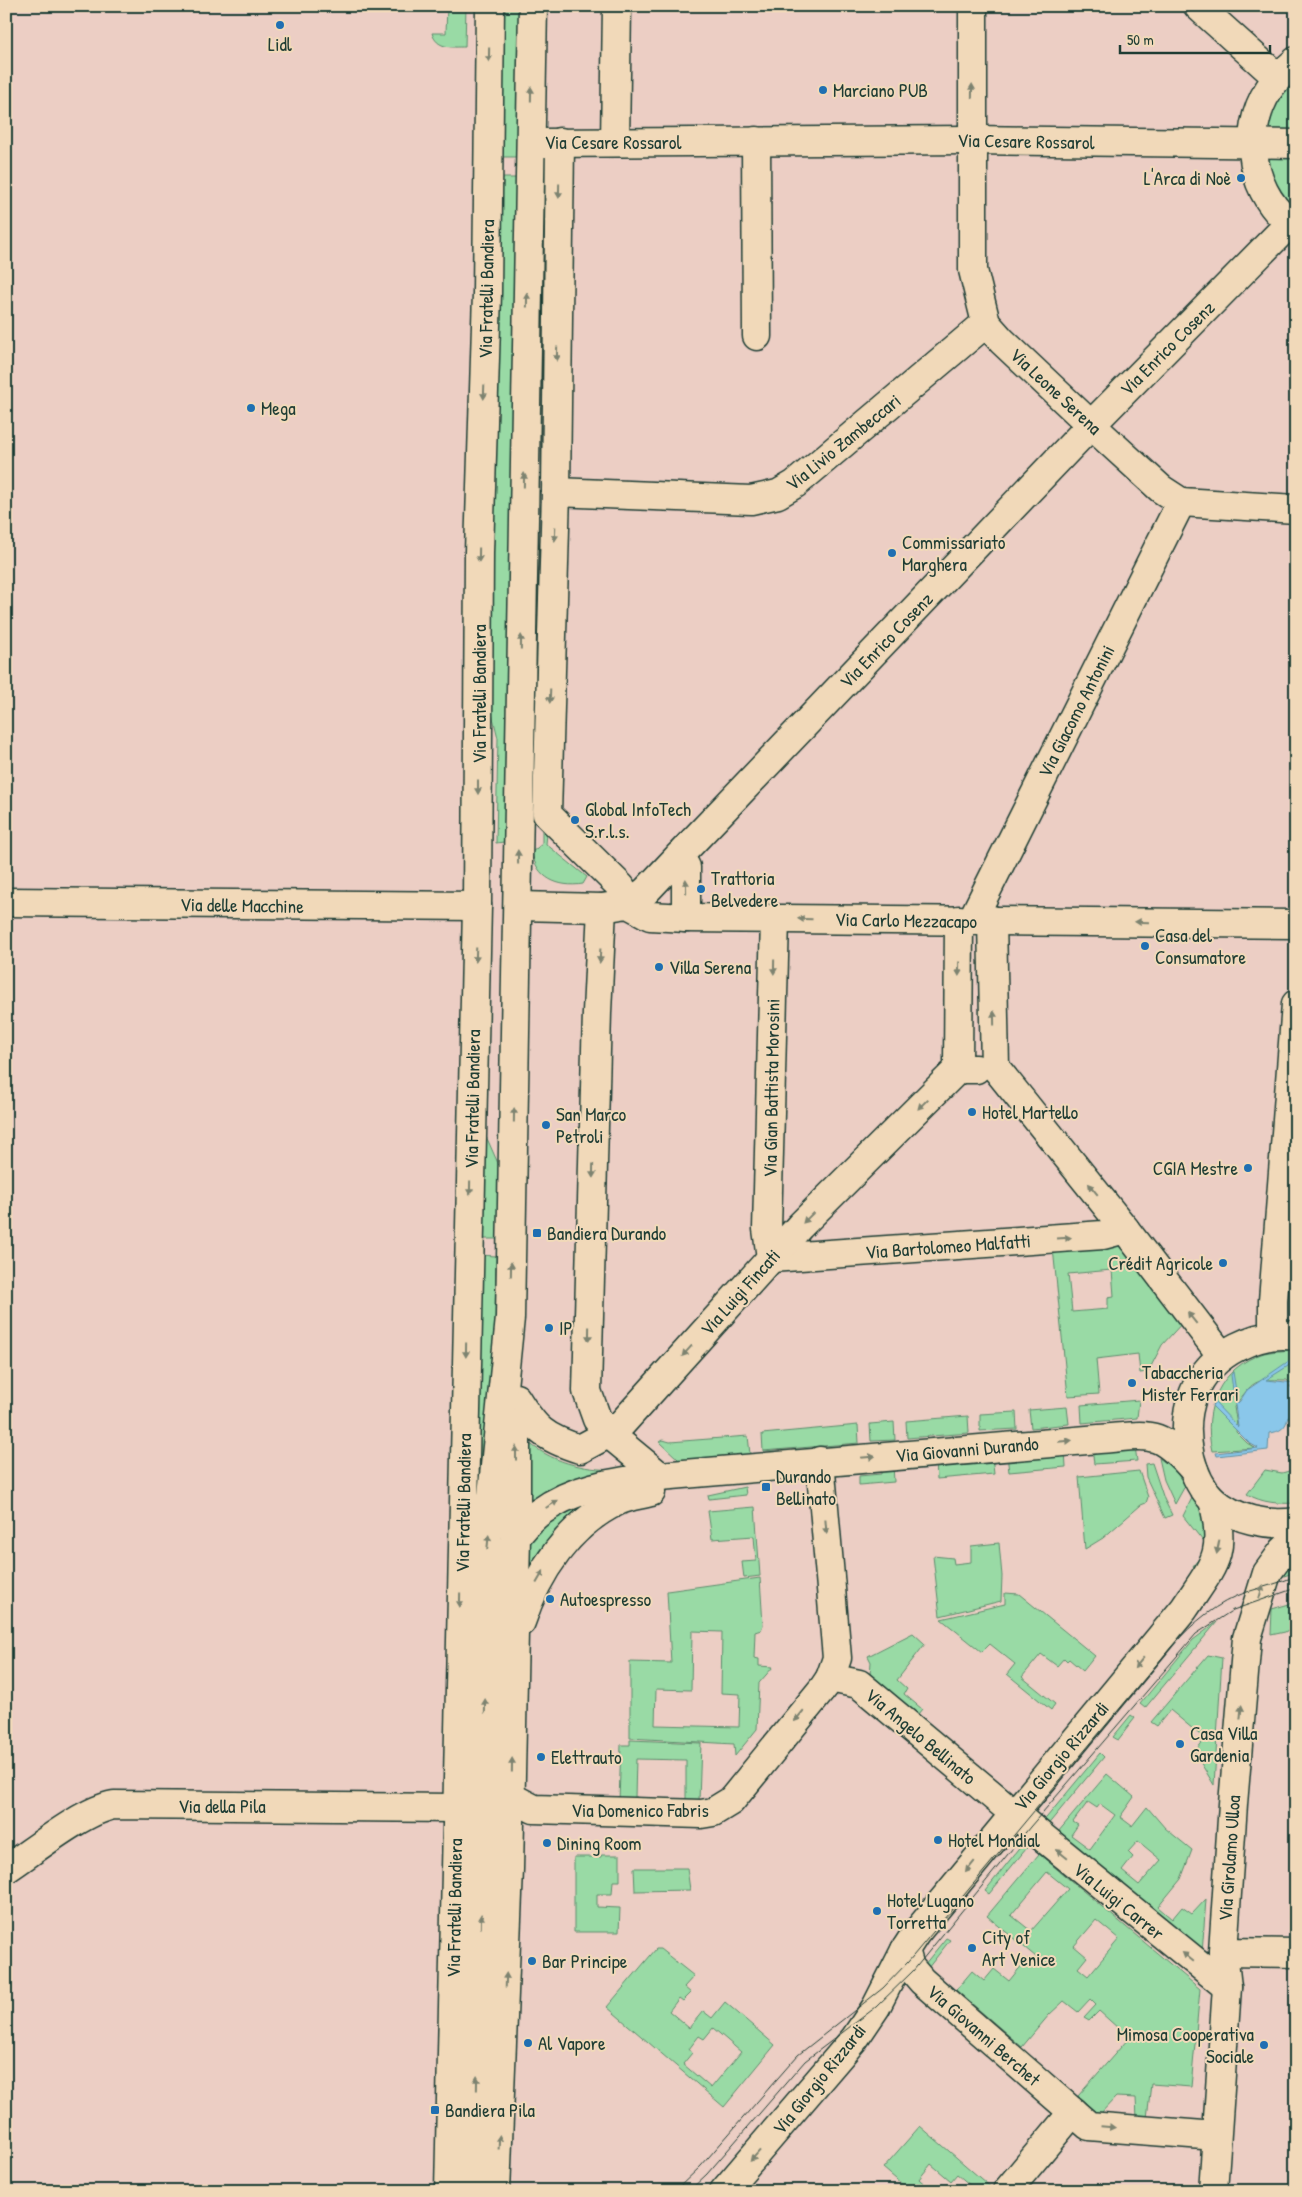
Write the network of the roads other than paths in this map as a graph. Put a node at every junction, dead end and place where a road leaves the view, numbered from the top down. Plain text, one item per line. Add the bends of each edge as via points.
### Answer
1 (490, 6) edge
2 (533, 6) edge
3 (617, 6) edge
4 (973, 6) edge
5 (1198, 6) edge
6 (1286, 69) edge
7 (971, 140) junction
8 (560, 142) junction
9 (615, 142) junction
10 (756, 142) junction
11 (530, 143) junction
12 (1252, 144) junction
13 (1296, 144) edge
14 (1293, 225) edge
15 (986, 323) junction
16 (757, 336) dead end
17 (1091, 425) junction
18 (556, 492) junction
19 (1181, 502) junction
20 (1296, 509) edge
21 (679, 856) junction
22 (6, 902) edge
23 (477, 906) junction
24 (519, 906) junction
25 (615, 906) junction
26 (686, 918) junction
27 (775, 919) junction
28 (1296, 924) edge
29 (975, 929) junction
30 (1296, 1004) edge
31 (994, 1067) junction
32 (958, 1069) junction
33 (1125, 1228) junction
34 (770, 1258) junction
35 (510, 1318) junction
36 (1284, 1335) edge
37 (1222, 1356) junction
38 (516, 1398) junction
39 (609, 1434) junction
40 (820, 1461) junction
41 (727, 1469) junction
42 (1194, 1470) junction
43 (660, 1476) junction
44 (1212, 1500) junction
45 (1296, 1522) edge
46 (516, 1537) junction
47 (1296, 1539) edge
48 (516, 1638) junction
49 (487, 1643) junction
50 (830, 1678) junction
51 (511, 1797) junction
52 (456, 1808) junction
53 (1014, 1813) junction
54 (6, 1869) edge
55 (905, 1950) junction
56 (1223, 1952) junction
57 (1296, 1953) edge
58 (1226, 1986) junction
59 (1073, 2112) junction
60 (1216, 2136) junction
61 (449, 2191) edge
62 (470, 2191) edge
63 (496, 2191) edge
64 (724, 2191) edge
65 (1007, 2191) edge
66 (1212, 2191) edge

1 -> 23 street, Via Fratelli Bandiera via 487,293 479,552
11 -> 2 street, Via Fratelli Bandiera
3 - 9 street
7 -> 4 street, Via Leone Serena
5 - 6 street
6 - 12 street via 1260,104
7 - 10 street, Via Cesare Rossarol
7 - 12 street, Via Cesare Rossarol
7 - 15 street, Via Leone Serena via 973,270
8 - 9 street, Via Cesare Rossarol
8 - 11 street, Via Cesare Rossarol
8 -> 18 street
9 - 10 street, Via Cesare Rossarol
10 - 16 street
24 -> 11 street, Via Fratelli Bandiera
12 - 13 street, Via Cesare Rossarol
12 - 14 street via 1258,178 1266,195 1276,210
14 - 17 street, Via Enrico Cosenz
15 - 17 street, Via Leone Serena
15 - 18 street, Via Livio Zambeccari via 795,484 778,494 750,500
17 - 19 street, Via Leone Serena
17 - 21 street, Via Enrico Cosenz
18 -> 25 street via 547,814 621,887
19 - 20 street
19 - 29 street, Via Giacomo Antonini
21 - 25 street, Via Enrico Cosenz via 646,891
26 -> 21 street via 686,868
22 - 23 street, Via delle Macchine
23 - 24 street, Via delle Macchine
23 -> 52 street, Via Fratelli Bandiera
24 - 25 street, Via Carlo Mezzacapo
35 -> 24 street, Via Fratelli Bandiera
25 - 26 street, Via Carlo Mezzacapo via 650,916
25 -> 39 street via 597,1012 587,1391 597,1419
26 - 27 street, Via Carlo Mezzacapo
29 -> 27 street, Via Carlo Mezzacapo
27 -> 34 street, Via Gian Battista Morosini via 767,1229
28 -> 29 street, Via Carlo Mezzacapo
31 -> 29 street
29 -> 32 street
30 - 36 street via 1273,1301
31 - 32 street
33 -> 31 street
32 -> 34 street, Via Luigi Fincati
34 -> 33 street, Via Bartolomeo Malfatti via 1103,1235
37 -> 33 street
34 -> 39 street, Via Luigi Fincati via 623,1423
35 - 38 street, Via Fratelli Bandiera
49 -> 35 street, Via Fratelli Bandiera via 483,1585
36 - 37 street via 1245,1343
37 - 42 street via 1201,1378 1187,1412 1187,1438
38 - 39 street, Via Luigi Fincati via 530,1420 554,1441 580,1449
46 -> 38 street, Via Fratelli Bandiera
39 - 43 street
40 - 41 street, Via Giovanni Durando
40 -> 42 street, Via Giovanni Durando via 1147,1436 1165,1441
40 -> 50 street via 837,1658
41 - 43 street, Via Giovanni Durando
48 -> 41 street, Via Giovanni Durando via 538,1578 555,1553 600,1511 619,1500 670,1488
42 - 44 street
46 -> 43 street, Via Giovanni Durando via 538,1513 567,1495 598,1486
44 - 45 street via 1247,1519 1270,1523
44 -> 53 street, Via Giorgio Rizzardi via 1220,1542 1209,1572 1170,1626
46 - 48 street, Via Fratelli Bandiera
46 - 49 street, Via Fratelli Bandiera
56 -> 47 street, Via Girolamo Ulloa via 1247,1638 1267,1573
51 -> 48 street, Via Fratelli Bandiera
62 -> 49 street, Via Fratelli Bandiera via 477,2099
50 -> 51 street, Via Domenico Fabris via 724,1808 713,1812 534,1809
50 - 53 street, Via Angelo Bellinato via 859,1684
63 -> 51 street, Via Fratelli Bandiera
52 - 54 street, Via della Pila via 114,1805 92,1812
52 - 61 street, Via Fratelli Bandiera
53 -> 55 street, Via Giorgio Rizzardi
58 -> 53 street, Via Luigi Carrer
55 - 59 street, Via Giovanni Berchet via 910,1967 922,1981
55 -> 64 street, Via Giorgio Rizzardi via 855,2038
56 - 57 street
56 - 58 street, Via Girolamo Ulloa
58 - 60 street, Via Girolamo Ulloa
59 -> 60 street, Via Giovanni Berchet via 1090,2126
59 - 65 street
60 - 66 street, Via Girolamo Ulloa

